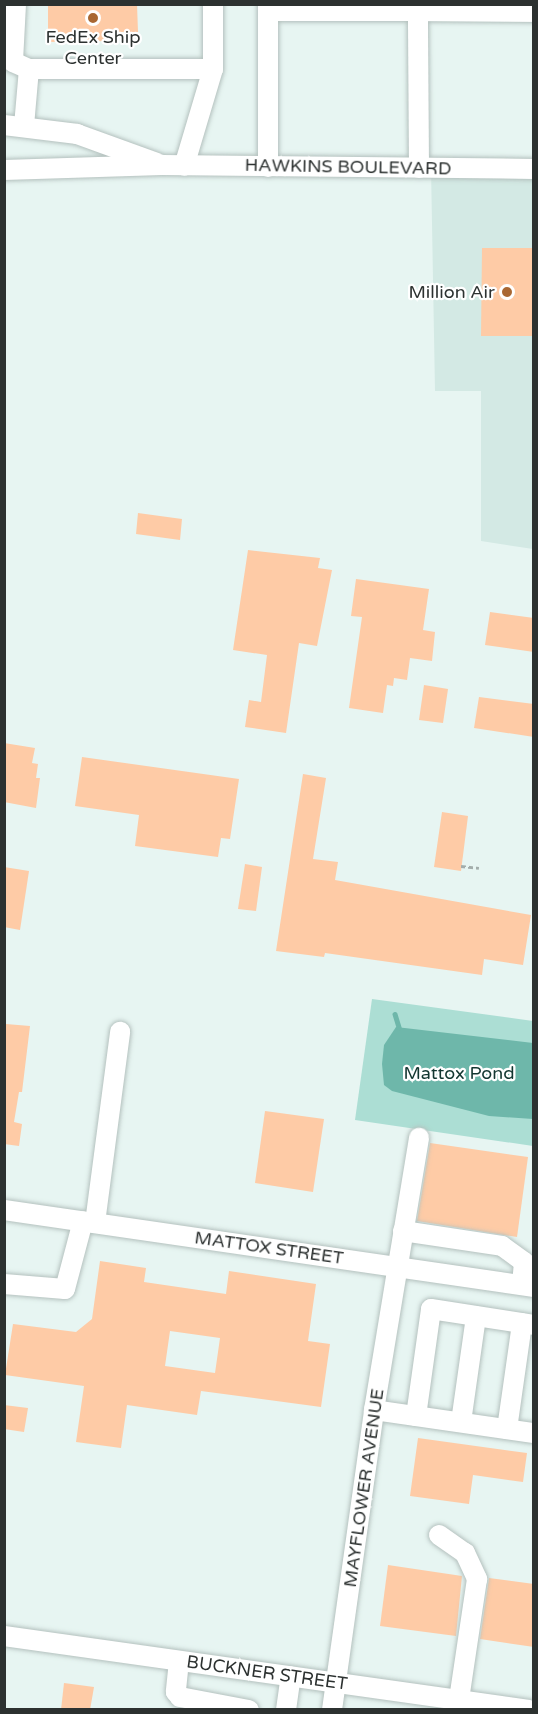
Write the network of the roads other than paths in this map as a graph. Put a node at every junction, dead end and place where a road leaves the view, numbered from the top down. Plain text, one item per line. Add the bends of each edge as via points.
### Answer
1 (15, 4) edge
2 (213, 4) edge
3 (334, 7) edge
4 (268, 8) edge
5 (418, 11) junction
6 (534, 12) edge
7 (28, 69) junction
8 (213, 69) junction
9 (14, 126) edge
10 (162, 165) junction
11 (184, 166) junction
12 (268, 167) junction
13 (419, 168) junction
14 (534, 169) edge
15 (4, 170) edge
16 (120, 1032) dead end
17 (419, 1138) dead end
18 (4, 1210) edge
19 (89, 1222) junction
20 (403, 1232) junction
21 (529, 1262) edge
22 (396, 1267) junction
23 (4, 1284) edge
24 (528, 1286) edge
25 (476, 1316) junction
26 (528, 1324) edge
27 (374, 1410) junction
28 (416, 1416) junction
29 (461, 1422) junction
30 (507, 1429) junction
31 (534, 1433) edge
32 (439, 1535) dead end
33 (4, 1636) edge
34 (179, 1661) junction
35 (291, 1676) junction
36 (336, 1682) junction
37 (459, 1700) junction
38 (249, 1710) edge
39 (286, 1710) edge
40 (332, 1710) edge
41 (529, 1710) edge

1 - 7 street via 13,62
2 - 8 street
3 - 4 street
3 - 5 street
4 - 12 street
5 - 6 street
5 - 13 street
7 - 8 street
7 - 9 street
8 - 11 street
9 - 10 street, HAWKINS BOULEVARD via 68,132 114,144
10 - 11 street, HAWKINS BOULEVARD
10 - 15 street, HAWKINS BOULEVARD
11 - 12 street, HAWKINS BOULEVARD
12 - 13 street, HAWKINS BOULEVARD
13 - 14 street, HAWKINS BOULEVARD
16 - 19 street
17 - 20 street, MAYFLOWER AVENUE
18 - 19 street, MATTOX STREET
19 - 22 street, MATTOX STREET
19 - 23 street via 65,1289
20 - 21 street via 502,1246
20 - 22 street, MAYFLOWER AVENUE
21 - 24 street
22 - 24 street, MATTOX STREET
22 - 27 street, MAYFLOWER AVENUE
25 - 26 street
25 - 28 street via 431,1309
25 - 29 street
26 - 30 street
27 - 28 street
27 - 36 street, MAYFLOWER AVENUE
28 - 29 street
29 - 30 street
30 - 31 street
32 - 37 street via 465,1553 477,1579
33 - 34 street, BUCKNER STREET
34 - 35 street, BUCKNER STREET
34 - 38 street via 176,1692 180,1697
35 - 36 street, BUCKNER STREET
35 - 39 street
36 - 37 street, BUCKNER STREET
36 - 40 street, MAYFLOWER AVENUE
37 - 41 street, BUCKNER STREET

